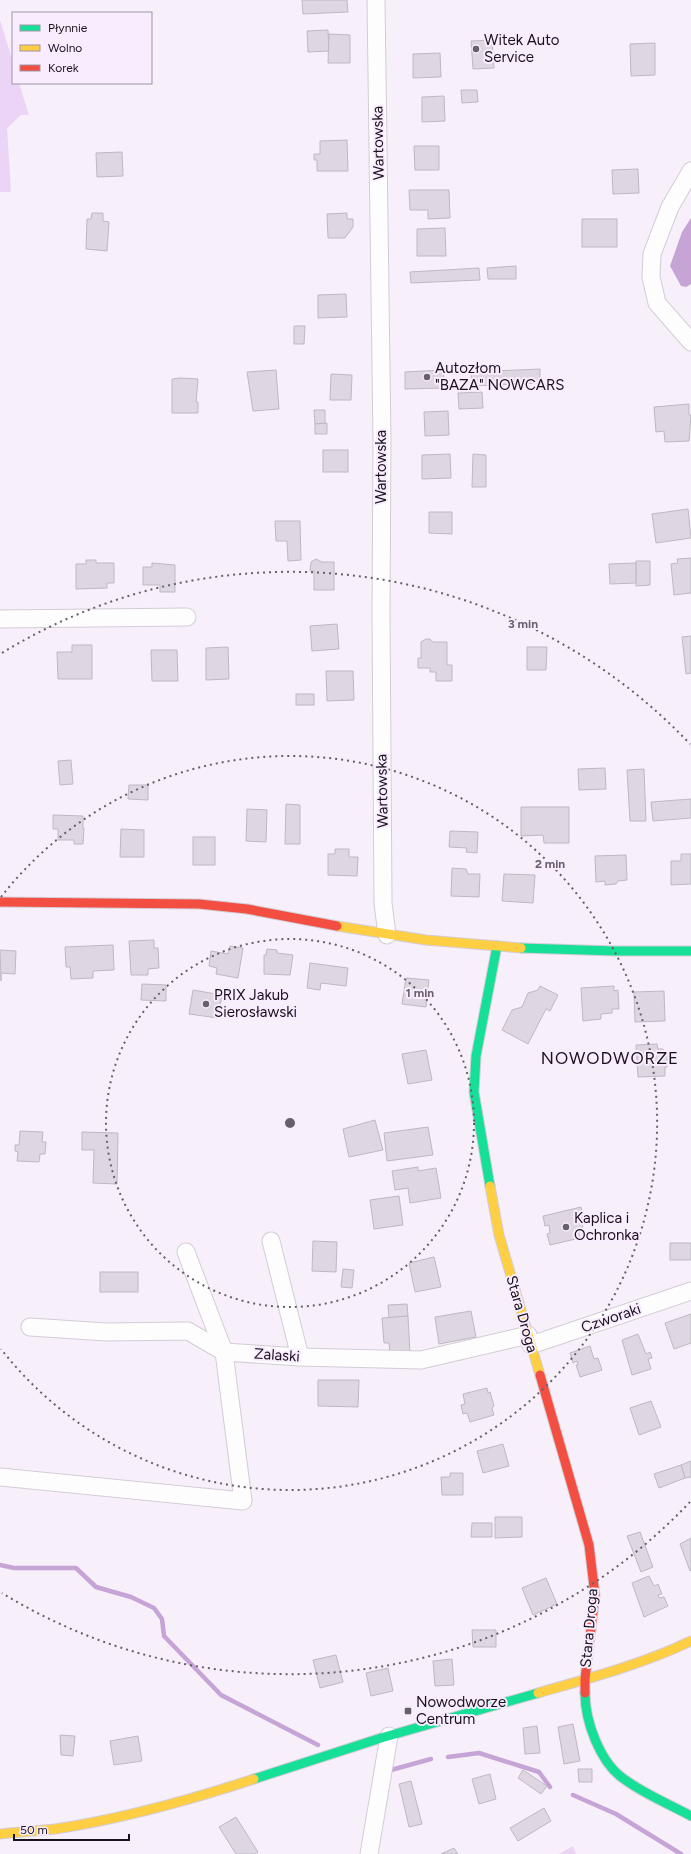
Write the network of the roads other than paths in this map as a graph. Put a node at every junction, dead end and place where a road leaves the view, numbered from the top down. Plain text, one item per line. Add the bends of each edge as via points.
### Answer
1 (376, 0) edge
2 (691, 171) edge
3 (691, 342) edge
4 (187, 617) dead end
5 (0, 619) edge
6 (0, 902) edge
7 (387, 935) junction
8 (497, 946) junction
9 (691, 951) edge
10 (271, 1241) dead end
11 (186, 1252) dead end
12 (691, 1291) edge
13 (30, 1327) dead end
14 (529, 1340) junction
15 (224, 1352) junction
16 (300, 1357) junction
17 (0, 1477) edge
18 (691, 1641) edge
19 (585, 1679) junction
20 (389, 1736) junction
21 (691, 1816) edge
22 (0, 1834) edge
23 (369, 1854) edge

1 - 7 street, Wartowska via 382,441 380,612 383,888
2 - 3 street via 667,213 652,254 651,277 657,303
4 - 5 street
6 - 7 street via 187,902 270,913
7 - 8 street
8 - 9 street via 566,950
8 - 14 street, Stara Droga via 476,1056 474,1092 499,1235
10 - 16 street
11 - 15 street
12 - 14 street, Czworaki
13 - 15 street, Zalaski via 106,1332 188,1332
14 - 16 street, Zalaski via 421,1360
14 - 19 street, Stara Droga via 589,1545 595,1595
15 - 16 street, Zalaski
15 - 17 street via 243,1501
18 - 19 street via 670,1652
19 - 20 street
19 - 21 street, Stara Droga via 585,1710 606,1760 622,1779
20 - 22 street via 215,1792 150,1810 100,1822
20 - 23 street

